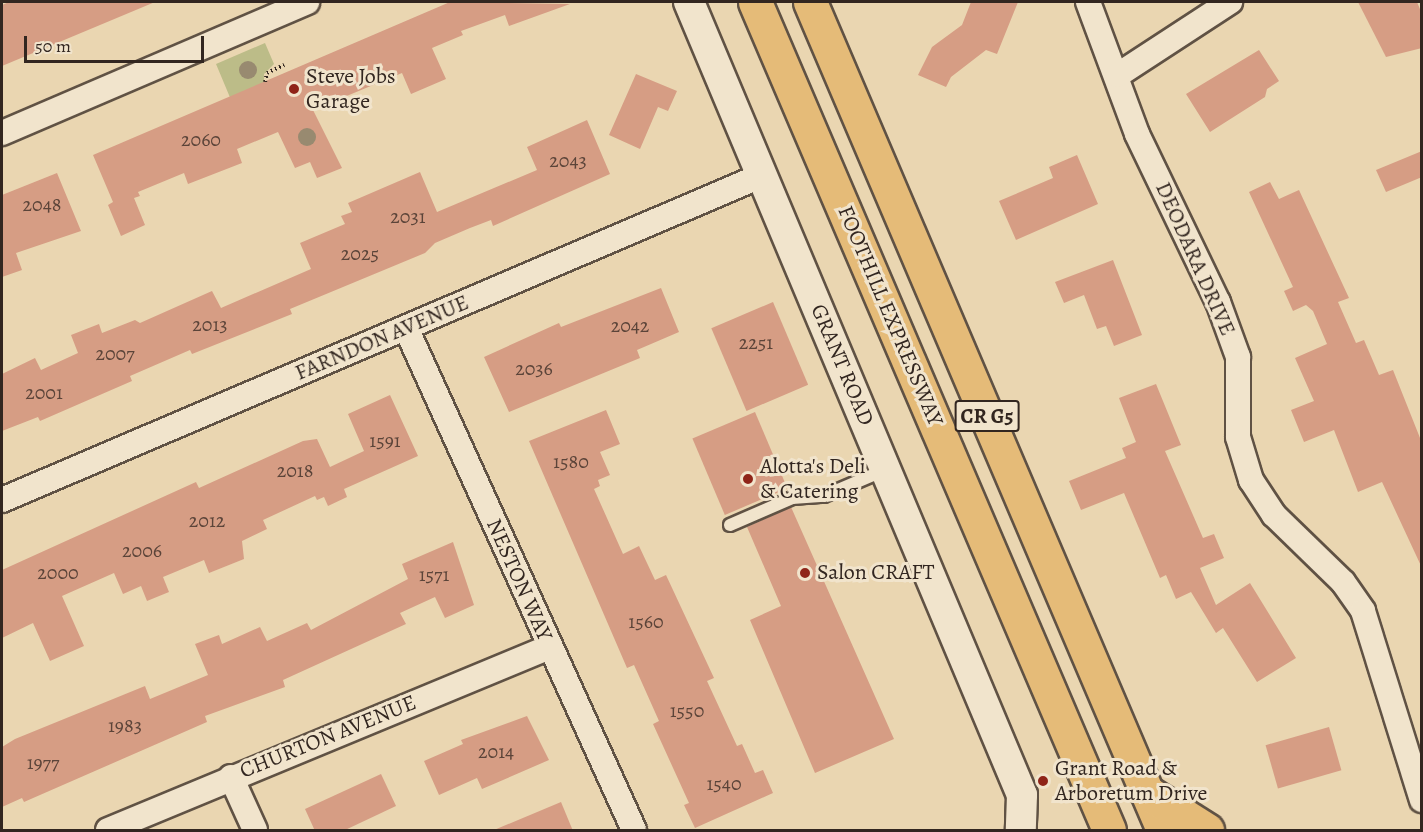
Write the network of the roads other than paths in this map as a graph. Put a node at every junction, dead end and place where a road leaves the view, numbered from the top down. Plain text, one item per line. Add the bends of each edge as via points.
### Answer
1 (307, 2) edge
2 (689, 2) edge
3 (755, 2) edge
4 (810, 2) edge
5 (1088, 2) edge
6 (1230, 2) edge
7 (1118, 75) junction
8 (2, 133) edge
9 (763, 175) junction
10 (406, 327) junction
11 (886, 469) junction
12 (2, 500) edge
13 (730, 525) dead end
14 (549, 647) junction
15 (231, 777) junction
16 (1147, 792) junction
17 (1422, 800) edge
18 (1105, 826) edge
19 (108, 831) edge
20 (255, 831) edge
21 (634, 831) edge
22 (1021, 831) edge
23 (1163, 831) edge
24 (1207, 831) edge

1 - 8 street
2 - 9 street, GRANT ROAD
3 - 18 highway, FOOTHILL EXPRESSWAY / CR G5
4 - 16 highway, CR G5
5 - 7 street, DEODARA DRIVE
6 - 7 street
7 - 17 street, DEODARA DRIVE via 1137,134 1218,302 1238,357 1238,437 1251,480 1275,515 1343,582 1364,610
9 - 10 street, FARNDON AVENUE
9 - 11 street, GRANT ROAD
10 - 12 street, FARNDON AVENUE
10 - 14 street, NESTON WAY
11 - 13 lane via 824,496 792,498
11 - 22 street, GRANT ROAD via 1022,795
14 - 15 street, CHURTON AVENUE
14 - 21 street, NESTON WAY
15 - 19 street, CHURTON AVENUE
15 - 20 street
16 - 23 highway, CR G5
16 - 24 highway

